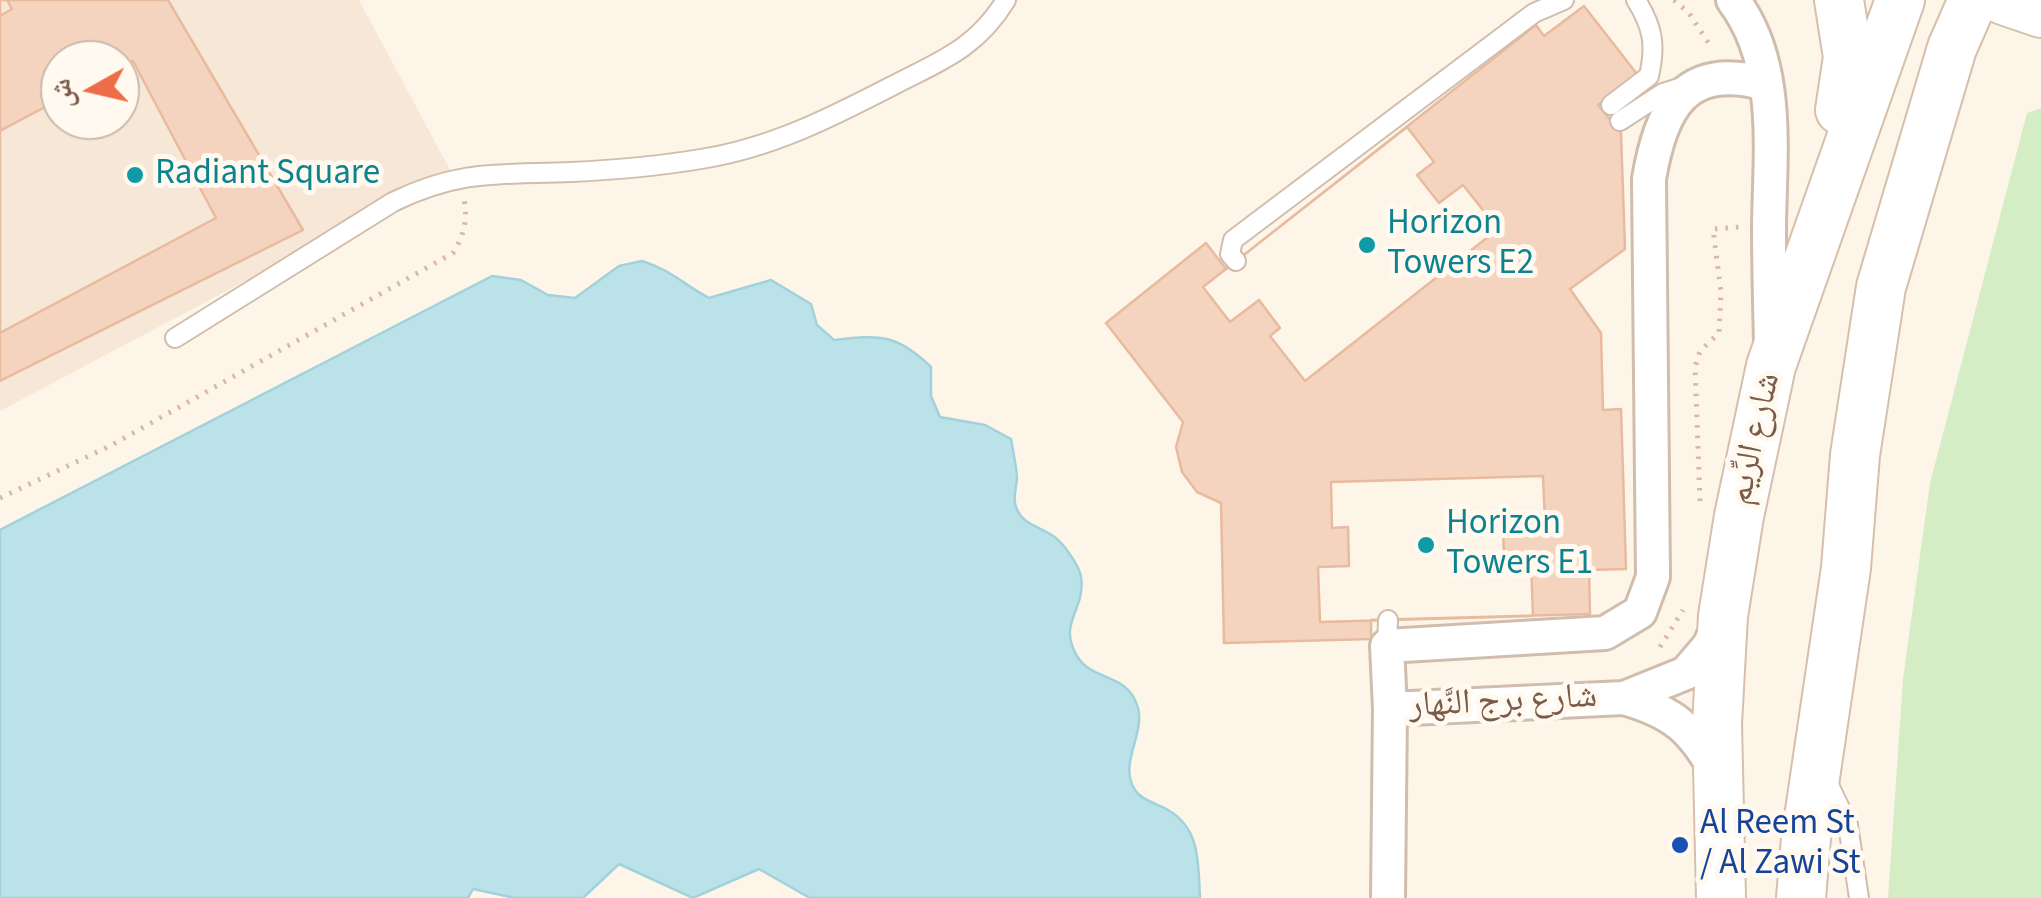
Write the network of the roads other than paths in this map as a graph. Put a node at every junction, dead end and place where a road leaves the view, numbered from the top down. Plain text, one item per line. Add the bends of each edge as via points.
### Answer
1 (1006, 0) edge
2 (1564, 0) edge
3 (1636, 0) edge
4 (1734, 0) edge
5 (1840, 0) edge
6 (1900, 0) edge
7 (1973, 0) edge
8 (2002, 0) edge
9 (2041, 12) edge
10 (1714, 79) junction
11 (1766, 84) junction
12 (1826, 210) junction
13 (1236, 261) dead end
14 (175, 338) dead end
15 (1771, 366) junction
16 (1705, 609) junction
17 (1624, 698) junction
18 (1390, 709) junction
19 (1817, 760) junction
20 (1718, 775) junction
21 (1388, 898) edge
22 (1721, 898) edge
23 (1801, 898) edge
24 (1859, 898) edge

1 - 14 lane via 966,47 771,144 697,160 488,173 425,187
2 - 13 lane via 1534,13 1233,240
3 - 10 lane via 1655,46 1649,76 1616,113
4 - 11 street via 1758,44
5 - 12 main road via 1848,56
6 - 12 main road, شارع الرِّيم
7 - 19 main road via 1952,48 1881,287
8 - 9 main road
10 - 11 street via 1740,76
10 - 18 street via 1672,105 1649,179 1654,577 1640,612 1605,633 1387,633
11 - 15 street
12 - 15 main road, شارع الرِّيم
15 - 16 main road, شارع الرِّيم via 1739,516
16 - 17 street, شارع برج النَّهار via 1709,646 1686,673
16 - 20 main road, شارع الرِّيم
17 - 18 street, شارع برج النَّهار
17 - 20 street, شارع برج النَّهار via 1660,708 1684,726
18 - 21 street, شارع برج النَّهار
19 - 23 main road
19 - 24 lane via 1848,825
20 - 22 main road, شارع الرِّيم

